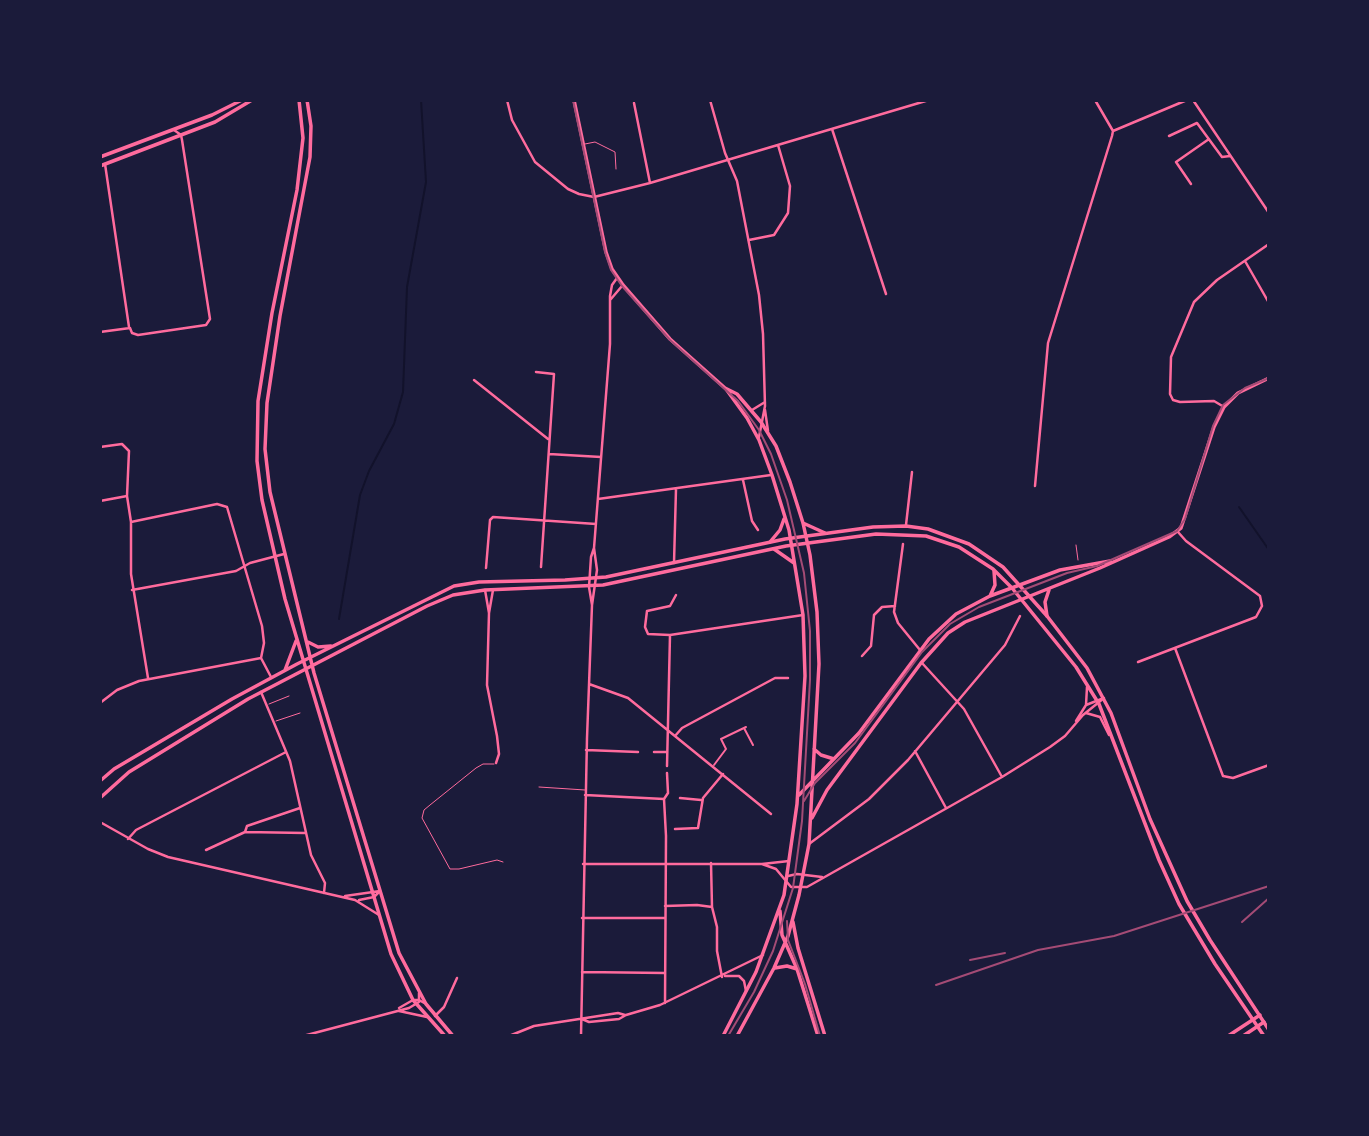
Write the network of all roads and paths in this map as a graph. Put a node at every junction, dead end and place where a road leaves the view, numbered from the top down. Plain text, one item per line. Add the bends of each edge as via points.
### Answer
1 (242, 100) edge
2 (252, 100) edge
3 (299, 100) edge
4 (307, 100) edge
5 (507, 100) edge
6 (574, 100) edge
7 (710, 100) edge
8 (929, 100) edge
9 (1095, 100) edge
10 (1187, 100) edge
11 (1193, 100) edge
12 (634, 103) dead end
13 (221, 111) junction
14 (230, 113) junction
15 (212, 115) junction
16 (215, 122) junction
17 (832, 129) junction
18 (174, 130) junction
19 (1113, 131) junction
20 (181, 135) junction
21 (1170, 136) dead end
22 (1209, 139) junction
23 (583, 144) junction
24 (778, 145) junction
25 (108, 154) junction
26 (1231, 156) junction
27 (100, 157) edge
28 (727, 160) junction
29 (102, 165) edge
30 (616, 169) dead end
31 (650, 183) junction
32 (1191, 184) dead end
33 (594, 197) junction
34 (1269, 213) edge
35 (748, 240) junction
36 (1269, 244) edge
37 (1245, 261) junction
38 (617, 278) junction
39 (623, 285) junction
40 (886, 294) dead end
41 (610, 303) junction
42 (1269, 303) edge
43 (130, 328) junction
44 (100, 332) edge
45 (536, 372) dead end
46 (1269, 378) edge
47 (474, 380) dead end
48 (725, 388) junction
49 (765, 404) junction
50 (1224, 407) junction
51 (752, 411) junction
52 (761, 422) junction
53 (769, 434) junction
54 (548, 439) junction
55 (759, 440) junction
56 (100, 447) edge
57 (547, 454) junction
58 (601, 457) junction
59 (912, 472) dead end
60 (772, 475) junction
61 (743, 480) junction
62 (1035, 486) dead end
63 (676, 489) junction
64 (127, 496) junction
65 (598, 499) junction
66 (100, 501) edge
67 (785, 517) junction
68 (544, 521) junction
69 (131, 522) junction
70 (803, 523) junction
71 (596, 524) junction
72 (906, 526) junction
73 (758, 530) dead end
74 (1178, 532) junction
75 (825, 533) junction
76 (806, 536) junction
77 (790, 538) junction
78 (770, 542) junction
79 (807, 543) junction
80 (903, 544) dead end
81 (792, 545) junction
82 (1076, 545) dead end
83 (594, 548) junction
84 (774, 548) junction
85 (284, 554) junction
86 (275, 557) junction
87 (1078, 560) dead end
88 (1112, 560) junction
89 (674, 564) junction
90 (795, 564) junction
91 (243, 566) junction
92 (541, 567) dead end
93 (486, 568) dead end
94 (993, 569) junction
95 (590, 578) junction
96 (596, 578) junction
97 (1020, 585) junction
98 (596, 586) junction
99 (589, 587) junction
100 (1012, 588) junction
101 (1050, 588) junction
102 (493, 589) junction
103 (132, 590) junction
104 (485, 590) junction
105 (676, 595) dead end
106 (990, 596) junction
107 (1029, 596) junction
108 (1021, 599) junction
109 (592, 605) junction
110 (895, 606) junction
111 (489, 614) junction
112 (803, 615) junction
113 (1020, 616) dead end
114 (1047, 616) junction
115 (670, 635) junction
116 (297, 639) junction
117 (307, 642) junction
118 (333, 646) junction
119 (1175, 648) junction
120 (920, 650) junction
121 (862, 656) dead end
122 (311, 657) junction
123 (261, 658) junction
124 (303, 661) junction
125 (1138, 662) dead end
126 (921, 663) junction
127 (313, 665) junction
128 (306, 668) junction
129 (285, 670) junction
130 (271, 677) junction
131 (148, 678) junction
132 (788, 678) dead end
133 (589, 684) junction
134 (1086, 684) junction
135 (261, 692) junction
136 (289, 696) dead end
137 (1104, 698) junction
138 (958, 701) junction
139 (1097, 702) junction
140 (100, 703) edge
141 (266, 704) junction
142 (1086, 705) junction
143 (300, 713) dead end
144 (1086, 713) junction
145 (274, 721) junction
146 (1074, 724) junction
147 (668, 731) junction
148 (675, 736) junction
149 (1112, 737) junction
150 (753, 745) dead end
151 (814, 749) junction
152 (586, 750) junction
153 (915, 751) junction
154 (286, 752) junction
155 (638, 752) dead end
156 (654, 752) dead end
157 (667, 752) junction
158 (834, 760) junction
159 (496, 763) joint
160 (1269, 765) edge
161 (667, 766) dead end
162 (713, 766) junction
163 (667, 773) dead end
164 (723, 774) junction
165 (1002, 777) junction
166 (812, 780) junction
167 (100, 781) edge
168 (540, 787) dead end
169 (585, 793) junction
170 (100, 798) edge
171 (680, 798) dead end
172 (797, 798) junction
173 (664, 799) junction
174 (701, 801) junction
175 (300, 808) junction
176 (946, 808) junction
177 (771, 814) dead end
178 (811, 820) junction
179 (100, 822) edge
180 (675, 829) dead end
181 (245, 832) junction
182 (306, 833) junction
183 (128, 839) junction
184 (809, 844) junction
185 (206, 850) dead end
186 (789, 860) junction
187 (503, 862) dead end
188 (666, 863) junction
189 (712, 863) junction
190 (762, 863) junction
191 (583, 864) junction
192 (804, 875) junction
193 (788, 876) junction
194 (822, 877) junction
195 (787, 883) junction
196 (801, 888) junction
197 (372, 891) junction
198 (380, 891) junction
199 (324, 893) junction
200 (342, 897) junction
201 (373, 897) junction
202 (355, 900) junction
203 (665, 906) junction
204 (712, 907) junction
205 (780, 908) junction
206 (379, 915) junction
207 (582, 918) junction
208 (665, 918) junction
209 (793, 920) junction
210 (785, 942) junction
211 (763, 955) junction
212 (774, 968) junction
213 (397, 969) junction
214 (797, 969) junction
215 (582, 972) junction
216 (665, 973) junction
217 (408, 974) junction
218 (722, 976) junction
219 (457, 978) dead end
220 (419, 993) junction
221 (746, 993) junction
222 (416, 1001) junction
223 (665, 1003) junction
224 (426, 1004) junction
225 (396, 1010) junction
226 (1260, 1015) junction
227 (435, 1016) junction
228 (430, 1019) junction
229 (582, 1020) junction
230 (1252, 1020) junction
231 (1264, 1022) junction
232 (1257, 1027) junction
233 (1269, 1030) edge
234 (303, 1036) edge
235 (445, 1036) edge
236 (453, 1036) edge
237 (509, 1036) edge
238 (581, 1036) edge
239 (723, 1036) edge
240 (737, 1036) edge
241 (818, 1036) edge
242 (825, 1036) edge
243 (1228, 1036) edge
244 (1243, 1036) edge
245 (1264, 1036) edge

1 - 13 main road
2 - 14 main road
3 - 86 main road via 302,155 261,372 257,417 259,481
4 - 85 main road via 310,157 267,404 267,475
5 - 33 street via 512,120 535,162 568,189
6 - 23 main road
7 - 28 street
8 - 17 street
9 - 19 street
10 - 19 street
11 - 26 street
12 - 31 street
13 - 14 main road
13 - 15 main road
14 - 16 main road
15 - 16 main road
15 - 18 main road
16 - 20 main road
17 - 24 street
17 - 40 street
18 - 20 street
18 - 25 main road
19 - 62 street via 1048,343
20 - 29 main road
20 - 43 street via 210,319 206,325 138,335
21 - 22 street via 1197,123
22 - 26 street via 1222,157
22 - 32 street via 1176,162
23 - 30 lane via 595,142 615,152
23 - 33 main road
24 - 28 street
24 - 35 street via 790,186 788,213 776,233
25 - 27 main road
25 - 29 main road
26 - 34 street
28 - 31 street
28 - 35 street via 737,181
29 - 43 street
31 - 33 street
33 - 38 main road via 608,260
35 - 49 street via 763,326
36 - 37 street
37 - 42 street
37 - 50 street via 1208,288 1189,312 1170,362 1171,398 1214,401
38 - 39 main road
38 - 41 street
39 - 41 street
39 - 48 main road via 670,339
41 - 58 street
43 - 44 street
45 - 54 street via 554,374
46 - 50 main road via 1238,393
47 - 54 street
48 - 51 main road
48 - 55 main road
49 - 51 street
49 - 52 street
49 - 53 street
50 - 74 main road
51 - 52 main road
52 - 53 main road
52 - 55 street
53 - 70 main road
54 - 57 street
55 - 60 main road
56 - 64 street via 122,444 129,449
57 - 58 street
57 - 68 street
58 - 65 street
59 - 72 street
60 - 61 street
60 - 67 main road
61 - 63 street
61 - 73 street
63 - 65 street
63 - 89 street
64 - 66 street
64 - 69 street
65 - 71 street
67 - 77 main road
67 - 78 main road
68 - 71 street
68 - 92 street
68 - 93 street via 491,518
69 - 91 street via 222,504 230,512
69 - 103 street
70 - 75 main road
70 - 76 main road
71 - 83 street
72 - 75 main road
72 - 97 main road via 969,544
74 - 88 main road
74 - 119 street via 1256,593 1262,606 1256,617
75 - 76 main road
76 - 77 main road
76 - 79 main road
77 - 78 main road
77 - 81 main road
78 - 89 main road
79 - 81 main road
79 - 94 main road via 876,534 917,535 959,547
79 - 151 main road via 818,639
80 - 110 street
81 - 84 main road
81 - 90 main road
82 - 87 lane
83 - 95 street
83 - 96 street
84 - 90 main road
84 - 98 main road
85 - 86 street
85 - 117 main road
86 - 91 street
86 - 116 main road
88 - 97 main road via 1064,569
88 - 101 main road
89 - 96 main road
90 - 112 main road
91 - 103 street
91 - 123 street via 261,626
94 - 100 main road
94 - 106 main road via 995,585
95 - 96 main road
95 - 99 street
95 - 118 main road via 454,586
96 - 98 street
97 - 100 main road
97 - 107 main road
98 - 99 main road
98 - 109 street
99 - 102 main road
99 - 109 street
100 - 106 main road
100 - 108 main road
101 - 107 main road
101 - 114 main road via 1045,599
102 - 104 main road
102 - 111 street
103 - 131 street
104 - 111 street
104 - 127 main road via 442,599
105 - 115 street via 671,606 646,613 648,634
106 - 120 main road via 945,622
107 - 108 main road
107 - 114 main road
108 - 126 main road via 958,625
108 - 134 main road
109 - 133 street
110 - 120 street via 898,622
110 - 121 street via 877,611 872,646
111 - 159 street via 487,685 497,734
112 - 115 street
112 - 172 main road via 804,692
113 - 138 street via 1010,639
114 - 137 main road
115 - 147 street
116 - 124 main road
116 - 129 main road
117 - 118 main road
117 - 122 main road
118 - 122 main road
119 - 125 street
119 - 160 street via 1223,776 1233,778
120 - 158 main road
122 - 124 main road
122 - 127 main road
123 - 130 street
123 - 131 street
124 - 128 main road
124 - 129 main road
126 - 138 street
126 - 178 main road via 827,790
127 - 128 main road
127 - 198 main road
128 - 135 main road
128 - 197 main road
129 - 130 main road
130 - 167 main road
131 - 140 street via 128,684
132 - 148 street via 775,678
133 - 147 street via 628,698
133 - 152 street
134 - 139 main road
134 - 142 street
135 - 141 street
135 - 170 main road via 129,772
136 - 141 lane
137 - 139 street
137 - 226 main road via 1187,901
138 - 153 street
138 - 165 street
139 - 142 street
139 - 144 street
139 - 149 main road
141 - 145 street
142 - 146 street
143 - 145 lane
144 - 146 street
144 - 149 street via 1100,717
145 - 154 street
146 - 165 street via 1057,743
147 - 148 street
147 - 157 street
148 - 162 street
149 - 230 main road via 1169,882 1191,926
150 - 162 street via 745,728 721,740 726,749
151 - 158 main road
151 - 166 main road
152 - 155 street
152 - 169 street
153 - 176 street
153 - 184 street via 869,799
154 - 175 street
154 - 183 street via 136,830
156 - 157 street
157 - 161 street
158 - 166 main road
159 - 187 lane via 476,768 424,810 422,818 450,869
162 - 164 street
163 - 173 street
164 - 174 street
164 - 177 street
165 - 176 street
166 - 172 main road
166 - 178 main road
168 - 169 lane
169 - 173 street
169 - 191 street
171 - 174 street
172 - 186 main road
173 - 188 street
174 - 180 street via 698,828
175 - 181 street via 247,827
175 - 182 street
176 - 194 street
178 - 184 main road
179 - 183 street
181 - 182 street
181 - 185 street
182 - 199 street via 325,883
183 - 199 street via 167,857
184 - 192 main road
186 - 190 street
186 - 193 main road
188 - 189 street
188 - 191 street
188 - 203 street
189 - 190 street
189 - 204 street
190 - 195 street via 776,869
191 - 207 street
192 - 193 street
192 - 194 street
192 - 196 main road
193 - 195 main road
194 - 196 street
195 - 196 street
195 - 205 main road
196 - 209 main road
197 - 198 street
197 - 200 street
197 - 201 main road
198 - 201 street
198 - 217 main road
199 - 200 street
200 - 202 street
201 - 202 street
201 - 206 main road
202 - 206 street
203 - 204 street
203 - 208 street
204 - 218 street
205 - 210 main road
205 - 211 main road
206 - 213 main road
207 - 208 street
207 - 215 street
208 - 216 street
209 - 210 main road
209 - 242 main road
210 - 212 main road
210 - 214 main road
211 - 218 street
211 - 221 main road
212 - 214 main road
212 - 240 main road
213 - 217 main road
213 - 222 main road
214 - 241 main road
215 - 216 street
215 - 229 street
216 - 223 street
217 - 220 main road
218 - 221 street via 739,976
218 - 223 street
219 - 227 street
220 - 222 street
220 - 224 main road
221 - 239 main road
222 - 224 street
222 - 225 street
222 - 228 main road
223 - 229 street via 619,1019
224 - 227 main road
225 - 228 street
225 - 234 street
226 - 230 main road
226 - 231 main road
227 - 236 main road
228 - 235 main road
229 - 237 street via 534,1026
229 - 238 street
230 - 232 main road
230 - 243 main road
231 - 232 main road
231 - 233 main road
232 - 244 main road
232 - 245 main road

